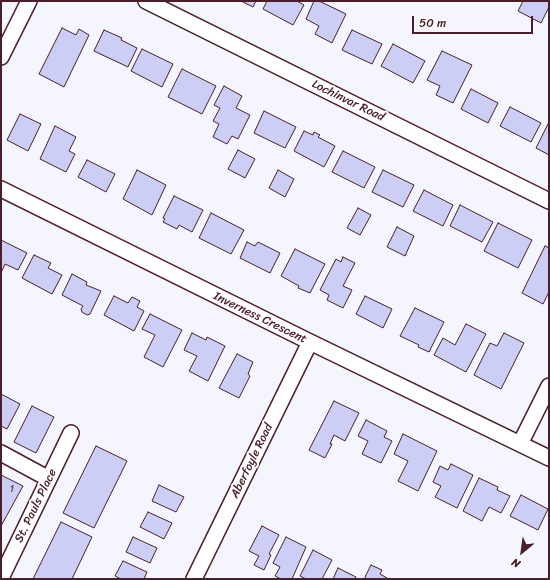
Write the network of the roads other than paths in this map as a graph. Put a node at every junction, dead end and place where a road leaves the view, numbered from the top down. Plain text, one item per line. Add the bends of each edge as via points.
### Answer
1 (29, 1) edge
2 (146, 1) edge
3 (1, 57) edge
4 (1, 189) edge
5 (549, 201) edge
6 (310, 342) junction
7 (549, 386) edge
8 (71, 433) dead end
9 (520, 444) junction
10 (1, 453) edge
11 (549, 458) edge
12 (49, 479) junction
13 (1, 578) edge
14 (194, 579) edge

1 - 3 street
2 - 5 street, Lochinvar Road
4 - 6 street, Inverness Crescent
6 - 9 street, Inverness Crescent
6 - 14 street, Aberfoyle Road
7 - 9 street
8 - 12 street, St. Pauls Place
9 - 11 street, Inverness Crescent
10 - 12 street
12 - 13 street, St. Pauls Place

